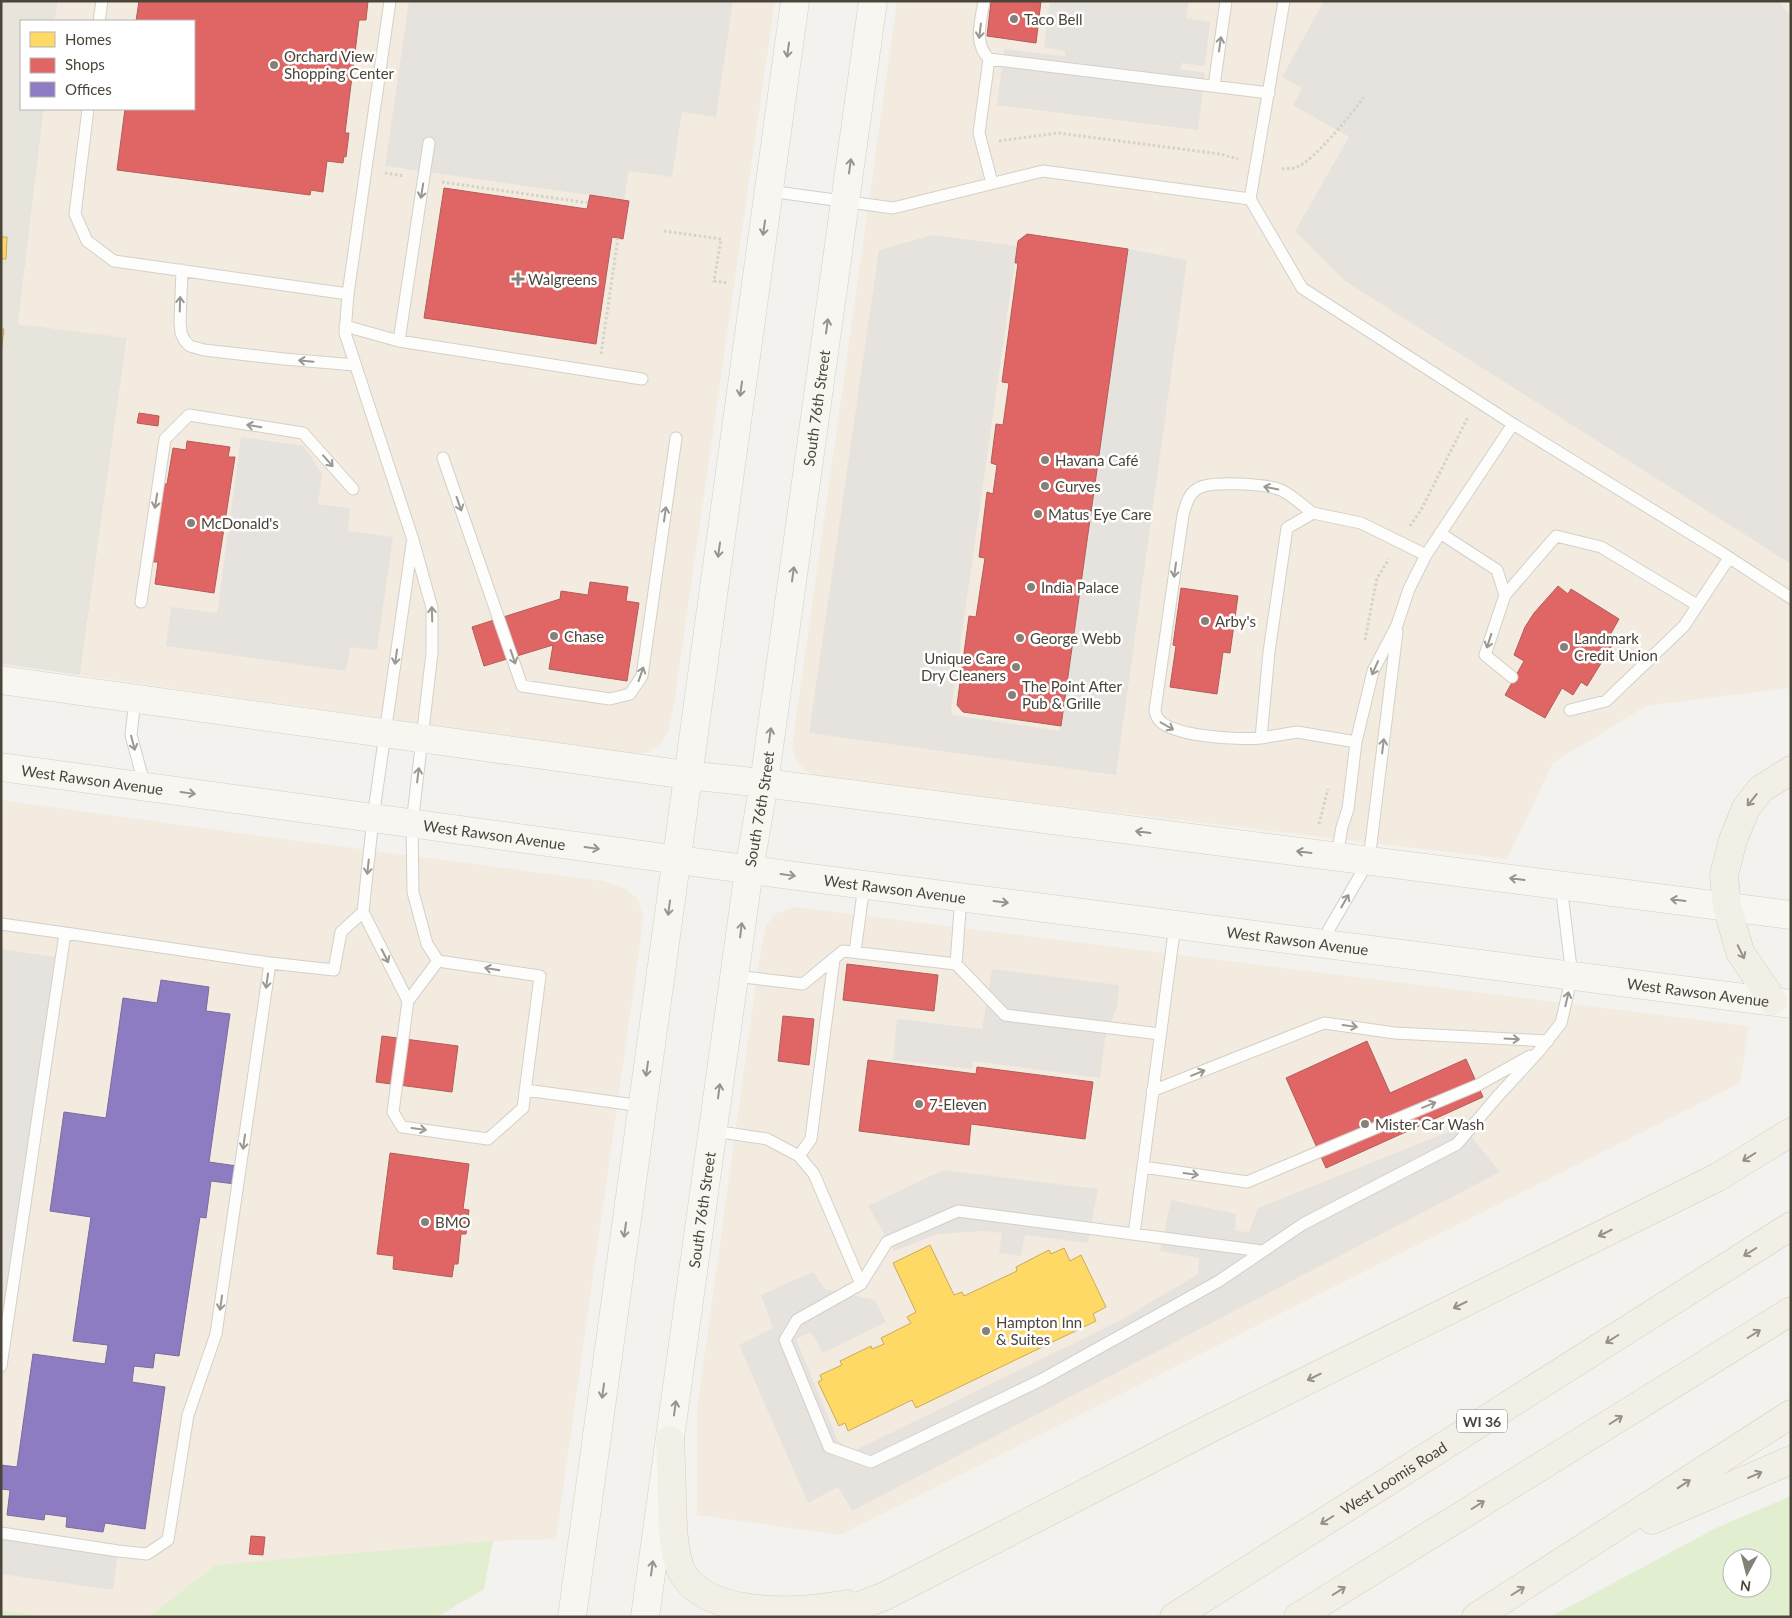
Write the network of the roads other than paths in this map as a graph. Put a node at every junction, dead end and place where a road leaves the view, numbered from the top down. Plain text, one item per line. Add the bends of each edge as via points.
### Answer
1 (102, 1) edge
2 (390, 1) edge
3 (795, 1) edge
4 (873, 1) edge
5 (984, 1) edge
6 (1226, 1) edge
7 (1284, 1) edge
8 (99, 20) edge
9 (989, 59) junction
10 (1214, 86) junction
11 (1269, 93) junction
12 (88, 110) edge
13 (430, 142) dead end
14 (992, 183) junction
15 (769, 191) junction
16 (1250, 199) junction
17 (845, 202) junction
18 (182, 270) junction
19 (348, 294) junction
20 (345, 326) junction
21 (399, 341) junction
22 (355, 365) junction
23 (642, 379) dead end
24 (1513, 424) junction
25 (676, 438) dead end
26 (443, 458) dead end
27 (354, 489) dead end
28 (1312, 513) junction
29 (1440, 533) junction
30 (413, 540) junction
31 (1426, 555) junction
32 (1729, 558) junction
33 (1505, 595) junction
34 (1791, 598) edge
35 (141, 602) dead end
36 (1698, 605) junction
37 (1397, 625) junction
38 (1512, 677) dead end
39 (1, 680) edge
40 (135, 699) junction
41 (1570, 710) dead end
42 (385, 733) junction
43 (1261, 738) junction
44 (423, 739) junction
45 (1356, 742) junction
46 (1, 767) edge
47 (1791, 770) edge
48 (687, 775) junction
49 (764, 783) junction
50 (145, 787) junction
51 (373, 818) junction
52 (412, 824) junction
53 (1337, 856) junction
54 (676, 860) junction
55 (1368, 860) junction
56 (749, 870) junction
57 (864, 885) junction
58 (1561, 885) junction
59 (961, 897) junction
60 (1727, 906) junction
61 (363, 912) junction
62 (1791, 915) edge
63 (1, 924) edge
64 (1175, 925) junction
65 (65, 933) junction
66 (1320, 943) junction
67 (855, 952) junction
68 (834, 959) junction
69 (438, 961) junction
70 (270, 963) junction
71 (956, 964) junction
72 (735, 976) junction
73 (1572, 976) junction
74 (408, 1001) junction
75 (1782, 1003) edge
76 (1160, 1034) junction
77 (1544, 1046) junction
78 (526, 1090) junction
79 (1152, 1091) junction
80 (642, 1106) junction
81 (714, 1131) junction
82 (1791, 1132) edge
83 (800, 1156) junction
84 (1143, 1167) junction
85 (1791, 1226) edge
86 (1134, 1234) junction
87 (1262, 1251) junction
88 (861, 1284) junction
89 (1791, 1311) edge
90 (1, 1366) edge
91 (1791, 1414) edge
92 (670, 1440) junction
93 (1791, 1460) edge
94 (1, 1533) edge
95 (1582, 1550) junction
96 (885, 1596) junction
97 (572, 1617) edge
98 (645, 1617) edge
99 (830, 1617) edge
100 (1174, 1617) edge
101 (1298, 1617) edge
102 (1476, 1617) edge

1 - 8 lane
2 - 19 lane
3 -> 15 main road
17 -> 4 main road, South 76th Street
5 -> 9 lane via 979,41 982,52
10 -> 6 lane
7 - 11 lane
9 - 10 lane
9 - 14 lane via 980,133
10 - 11 lane
11 - 16 lane
12 - 18 lane via 75,214 87,241 114,261
13 -> 21 lane
14 - 16 lane via 1043,170
14 - 17 lane via 893,208
15 - 17 lane
15 -> 48 main road
16 - 24 lane via 1302,288
49 -> 17 main road, South 76th Street
18 - 19 lane
22 -> 18 lane via 190,346 181,333
19 - 20 lane
20 - 21 lane
20 - 22 lane
21 - 23 lane
22 - 30 lane
24 - 29 lane
24 - 32 lane
26 -> 25 lane via 522,686 610,699 630,694 642,676
27 - 35 lane via 303,433 188,415 165,439
28 - 31 lane via 1361,523
28 - 43 lane via 1287,528 1269,652
28 -> 43 lane via 1281,490 1221,482 1198,487 1189,496 1182,515 1156,717 1172,729 1242,740
29 - 31 lane
29 - 33 lane via 1497,570
30 -> 42 lane
44 -> 30 lane via 432,654 432,608
31 - 37 lane via 1409,589
32 - 34 lane
32 - 36 lane
33 - 36 lane via 1556,536 1601,546
33 -> 38 lane via 1485,654
36 - 41 lane via 1684,626 1606,701
37 -> 45 lane via 1373,671
55 -> 37 lane
39 - 40 main road
40 - 42 main road
40 -> 50 lane via 131,736
42 - 44 main road
42 - 51 lane
43 - 45 lane via 1297,732
44 - 48 main road
52 -> 44 lane
45 - 53 lane via 1348,809
46 - 50 main road, West Rawson Avenue
47 -> 60 main road via 1761,790 1746,808 1724,875
48 - 49 main road
48 - 54 main road
53 -> 49 main road
49 - 56 main road, South 76th Street
50 -> 51 main road, West Rawson Avenue
51 - 52 main road, West Rawson Avenue
51 -> 61 lane
52 -> 54 main road, West Rawson Avenue
52 - 69 lane via 413,892 427,944
53 - 55 main road
54 - 56 main road, West Rawson Avenue
54 -> 80 main road
58 -> 55 main road
66 -> 55 lane
56 -> 57 main road, West Rawson Avenue
72 -> 56 main road, South 76th Street
57 - 59 main road, West Rawson Avenue
57 - 67 lane
60 -> 58 main road
58 - 73 lane
59 -> 64 main road, West Rawson Avenue
59 - 71 lane
60 - 62 main road
60 -> 75 main road via 1740,952
61 - 70 lane via 341,932 334,970
61 -> 74 lane
63 - 65 lane
64 - 66 main road, West Rawson Avenue
64 - 76 lane
65 - 70 lane
65 - 90 lane
66 - 73 main road, West Rawson Avenue
67 - 68 lane via 843,951
67 - 71 lane
68 - 72 lane via 803,984
68 - 83 lane via 811,1139
69 - 74 lane
78 -> 69 lane via 540,976
70 -> 94 lane via 216,1334 188,1415 168,1540 147,1554
71 - 76 lane via 1005,1015
81 -> 72 main road, South 76th Street
73 - 75 main road, West Rawson Avenue
77 -> 73 lane via 1561,1023
74 -> 78 lane via 393,1112 402,1127 488,1139 523,1108
76 - 79 lane
79 -> 77 lane via 1324,1023 1395,1033
84 -> 77 lane via 1247,1182 1478,1085
77 - 87 lane via 1457,1144 1303,1224
78 - 80 lane
79 - 84 lane
80 -> 97 main road
81 - 83 lane via 767,1140
92 -> 81 main road, South 76th Street
82 -> 96 main road via 1718,1177 1209,1428
83 - 88 lane via 814,1174
84 - 86 lane
85 -> 100 main road, West Loomis Road / WI 36
86 - 87 lane
86 - 88 lane via 958,1211 887,1242
87 - 88 lane via 1219,1281 1041,1380 871,1462 829,1447 785,1340 796,1320
101 -> 89 main road
95 -> 91 main road
92 - 96 main road via 673,1542 680,1569 689,1586 707,1600 744,1613 780,1613 815,1611
98 -> 92 main road, South 76th Street
95 -> 93 main road
102 -> 95 main road
96 - 99 main road

